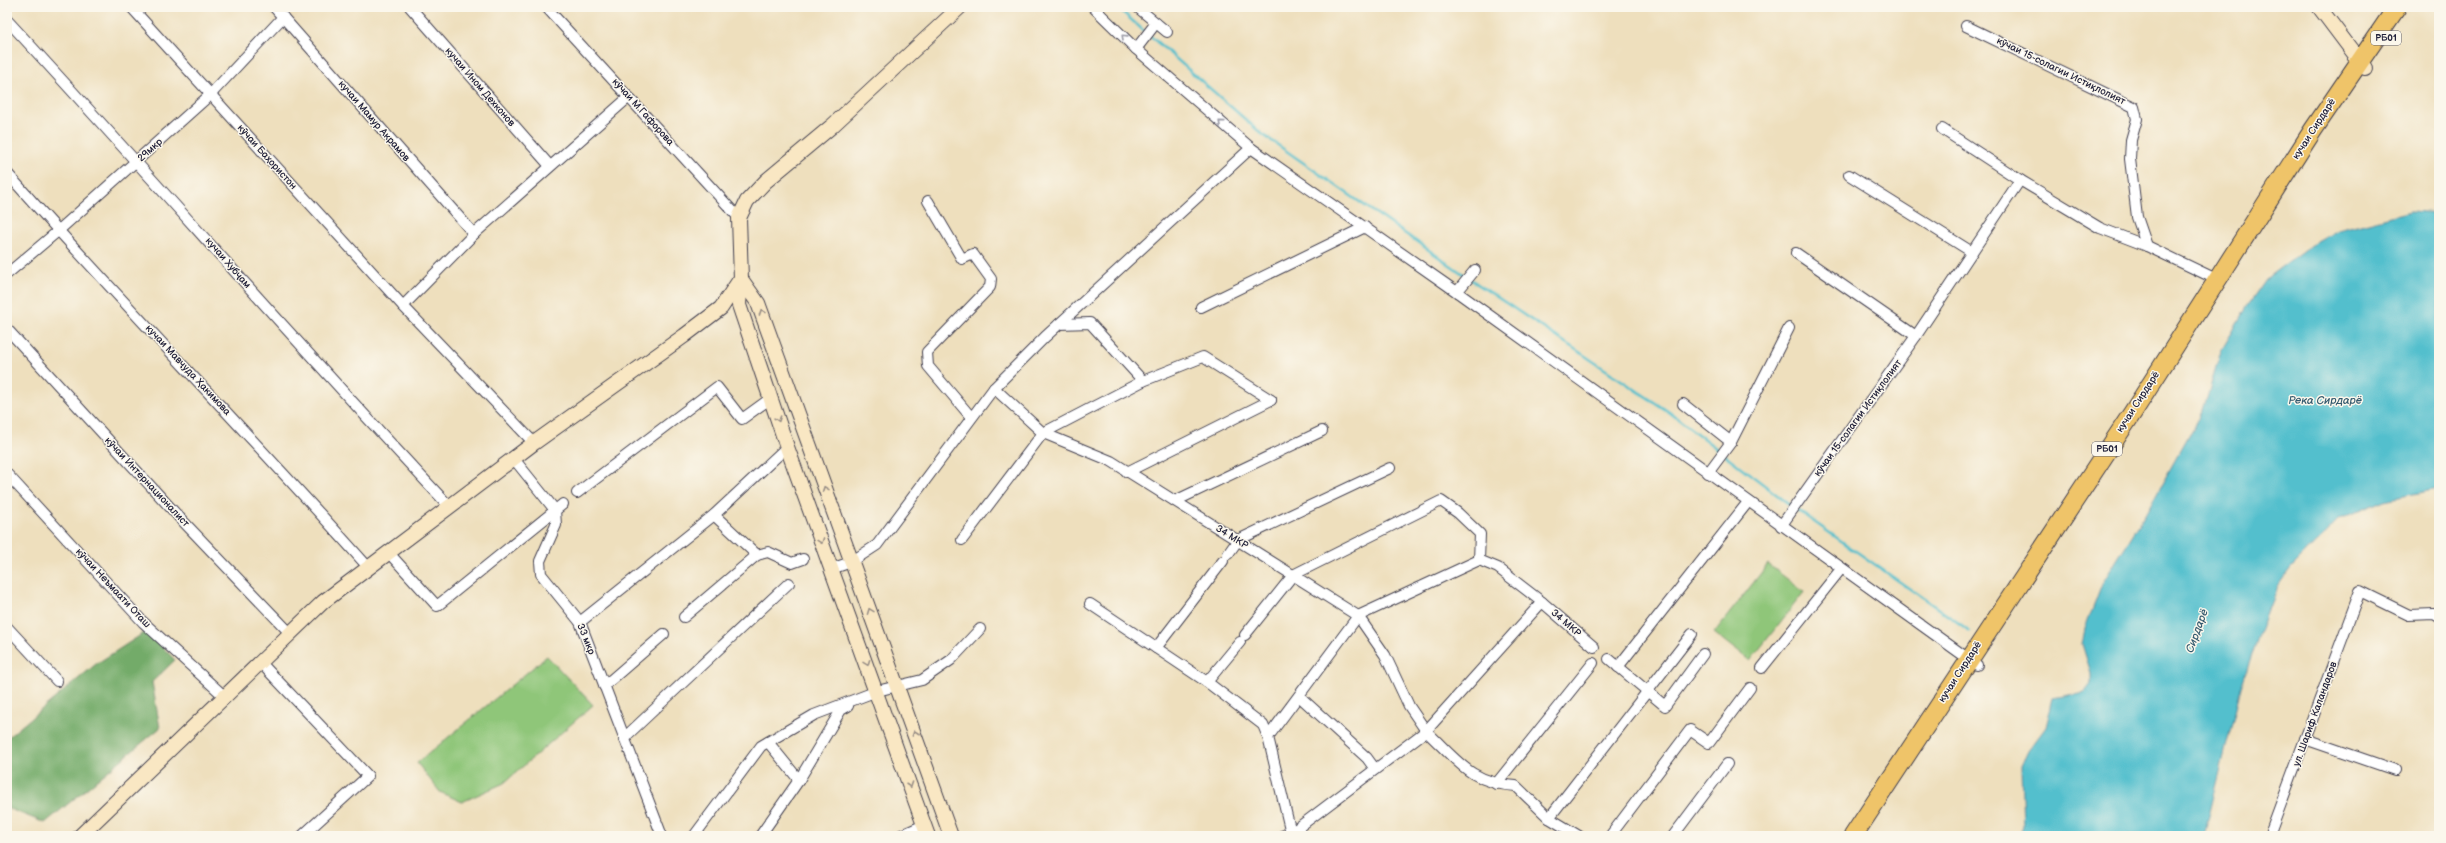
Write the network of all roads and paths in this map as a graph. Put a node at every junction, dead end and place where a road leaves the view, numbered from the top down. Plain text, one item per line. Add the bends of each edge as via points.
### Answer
1 (131, 7) edge
2 (274, 7) edge
3 (410, 7) edge
4 (546, 7) edge
5 (960, 7) edge
6 (1093, 7) edge
7 (1136, 7) edge
8 (2319, 7) edge
9 (2397, 7) edge
10 (2407, 7) edge
11 (283, 17) junction
12 (7, 20) edge
13 (1966, 26) dead end
14 (1151, 30) junction
15 (1167, 32) dead end
16 (1136, 49) junction
17 (2362, 65) junction
18 (210, 95) junction
19 (629, 97) junction
20 (1942, 129) dead end
21 (1251, 148) junction
22 (138, 161) junction
23 (550, 166) junction
24 (7, 173) edge
25 (1849, 175) dead end
26 (2020, 180) junction
27 (928, 201) dead end
28 (739, 218) junction
29 (1365, 227) junction
30 (58, 231) junction
31 (474, 234) junction
32 (2147, 246) junction
33 (1972, 252) junction
34 (1796, 253) dead end
35 (1475, 270) dead end
36 (7, 274) edge
37 (741, 279) junction
38 (2220, 281) junction
39 (1457, 292) junction
40 (403, 306) junction
41 (1201, 307) dead end
42 (721, 308) junction
43 (743, 318) junction
44 (1059, 324) junction
45 (1789, 328) dead end
46 (7, 329) edge
47 (1916, 336) junction
48 (775, 349) junction
49 (756, 355) junction
50 (1143, 381) junction
51 (994, 388) junction
52 (771, 398) junction
53 (1683, 404) dead end
54 (971, 417) junction
55 (1322, 431) dead end
56 (1043, 432) junction
57 (1731, 442) junction
58 (534, 443) junction
59 (787, 447) junction
60 (514, 460) junction
61 (1390, 468) dead end
62 (1127, 472) junction
63 (1708, 473) junction
64 (7, 474) edge
65 (577, 493) dead end
66 (1175, 501) junction
67 (1748, 502) junction
68 (450, 507) junction
69 (559, 507) junction
70 (714, 515) junction
71 (1781, 526) junction
72 (962, 540) dead end
73 (1238, 540) junction
74 (388, 552) junction
75 (757, 555) junction
76 (803, 559) dead end
77 (1479, 560) junction
78 (851, 562) junction
79 (368, 567) junction
80 (831, 569) junction
81 (1841, 569) junction
82 (1293, 575) junction
83 (789, 583) dead end
84 (1542, 602) junction
85 (1090, 604) dead end
86 (1358, 616) junction
87 (684, 617) dead end
88 (2439, 617) edge
89 (580, 622) junction
90 (7, 627) edge
91 (980, 629) dead end
92 (290, 633) junction
93 (664, 634) dead end
94 (1692, 634) dead end
95 (1594, 647) dead end
96 (1156, 648) junction
97 (1703, 654) dead end
98 (1609, 660) dead end
99 (260, 662) junction
100 (1972, 662) junction
101 (1593, 663) dead end
102 (1618, 667) junction
103 (1762, 668) dead end
104 (56, 681) dead end
105 (1208, 682) junction
106 (604, 686) junction
107 (898, 687) junction
108 (1750, 688) dead end
109 (877, 691) junction
110 (1646, 691) junction
111 (224, 696) junction
112 (1299, 696) junction
113 (857, 699) junction
114 (1426, 731) junction
115 (1268, 737) junction
116 (624, 738) junction
117 (2305, 739) junction
118 (768, 742) junction
119 (1727, 764) dead end
120 (1375, 769) junction
121 (2395, 770) dead end
122 (799, 780) junction
123 (1496, 784) junction
124 (1549, 818) junction
125 (926, 830) edge
126 (1287, 835) edge
127 (80, 836) edge
128 (302, 836) edge
129 (662, 836) edge
130 (694, 836) edge
131 (760, 836) edge
132 (900, 836) edge
133 (951, 836) edge
134 (1579, 836) edge
135 (1610, 836) edge
136 (1673, 836) edge
137 (1853, 836) edge
138 (1864, 836) edge
139 (2269, 836) edge

1 - 18 street, кӯчаи Баҳористон
2 - 11 street, кучаи Мамур Акрамов
3 - 23 street, кучаи Ином Дехконов
4 - 19 street, кӯчаи М.Гафорова
5 - 28 main road via 832,126 766,181 747,201
16 -> 6 street
7 - 14 street
8 - 17 main road
9 - 17 highway, кучаи Сирдарё / РБ01
10 - 17 highway, РБ01
11 - 18 street, 29мкр
11 - 31 street, кучаи Мамур Акрамов
12 - 22 street, кучаи Хубҷам
13 - 32 street, кӯчаи 15-солагии Истиқлолият via 2134,106 2137,119 2131,140 2130,159 2137,217
14 - 15 street
14 - 16 street
21 -> 16 street
17 - 38 highway, кучаи Сирдарё / РБ01
18 - 22 street, 29мкр
18 - 40 street, кӯчаи Баҳористон
19 - 23 street
19 - 28 street, кӯчаи М.Гафорова
20 - 26 street
21 - 29 street
21 - 44 street
22 - 30 street, 29мкр
22 - 68 street, кучаи Хубҷам via 332,382
23 - 31 street
24 - 30 street, кучаи Мавҷуда Ҳакимова
25 - 33 street
26 - 32 street via 2100,228
26 - 33 street, кӯчаи 15-солагии Истиқлолият
27 - 54 street via 962,259 974,254 991,279 990,287 927,352 928,366
28 - 37 main road
29 - 39 street
29 - 41 street
30 - 36 street, 29мкр
30 - 79 street, кучаи Мавҷуда Ҳакимова via 301,491
31 - 40 street
32 - 38 street
33 - 47 street, кӯчаи 15-солагии Истиқлолият
34 - 47 street
35 - 39 street
37 - 42 main road
37 - 43 main road via 739,305
48 -> 37 main road via 758,303
38 - 100 highway, РБ01 via 2070,519
39 - 63 street
40 - 58 street, кӯчаи Баҳористон
42 - 43 main road via 738,312
42 - 58 main road
43 - 49 main road
44 - 50 street via 1090,324
44 - 51 street
45 - 57 street
46 - 92 street, кӯчаи Интернационалист via 178,516
47 - 71 street, кӯчаи 15-солагии Истиқлолият
48 - 49 main road
78 -> 48 main road
49 - 52 main road
50 - 56 street
50 - 62 street via 1203,358 1271,400
51 - 54 street
51 - 56 street, 34 МКР
52 -> 59 main road
52 - 65 street via 742,419 718,387
53 - 57 street
54 - 78 street via 877,545
55 - 66 street
56 - 62 street, 34 МКР via 1111,461
56 - 72 street
57 - 63 street
58 - 60 main road
59 - 70 street
59 -> 80 main road
60 - 68 main road
60 - 69 street
61 - 73 street
62 - 66 street, 34 МКР
63 - 67 street
64 - 111 street, кӯчаи Неъмаати Оташ via 143,622
66 - 73 street, 34 МКР
67 - 71 street
67 - 102 street
68 - 74 main road
69 - 74 street via 437,606
69 - 89 street, 33 мкр via 556,525 540,561 541,574
70 - 75 street
70 - 89 street
71 - 81 street
73 - 82 street, 34 МКР
73 - 96 street
74 - 79 main road
75 - 76 street via 768,552 792,563
75 - 87 street
77 - 82 street via 1480,534 1441,501
77 - 84 street via 1498,568
77 - 86 street
78 - 80 street
107 -> 78 main road
79 - 92 main road via 323,602
80 -> 109 main road
81 - 100 street
81 - 103 street
82 - 86 street, 34 МКР
82 - 105 street
83 - 116 street
84 - 95 street, 34 МКР
84 - 114 street, 34 МКР
85 - 96 street, 34 МКР
86 - 112 street
86 - 114 street via 1385,655 1409,706
88 - 117 street, ул. Шариф Каландаров via 2434,614 2409,615 2360,591
89 - 106 street, 33 мкр
90 - 104 street
91 - 107 street via 951,660 922,680
92 - 99 main road
93 - 106 street
94 - 110 street
96 - 105 street, 34 МКР
97 - 110 street via 1665,706
98 - 102 street
99 - 111 main road
99 - 128 street via 368,776
100 - 137 highway, кучаи Сирдарё / РБ01
100 - 138 highway, РБ01
101 - 123 street
102 - 110 street
105 - 115 street, 34 МКР via 1263,725
106 - 116 street, 33 мкр
107 - 109 street
133 -> 107 main road
108 - 135 street via 1708,743 1690,730
109 - 113 street
109 -> 125 main road
110 - 124 street
111 - 127 main road
112 - 115 street
112 - 120 street via 1367,758
113 - 118 street via 814,715
113 - 122 street via 841,710
114 - 120 street, 34 МКР
114 - 123 street via 1473,776
115 - 126 street, 34 МКР
116 - 129 street, 33 мкр
117 - 121 street
117 - 139 street, ул. Шариф Каландаров
118 - 122 street
118 - 130 street via 760,746
119 - 136 street
120 - 126 street, 34 МКР
122 - 131 street
123 - 124 street via 1516,786
124 - 134 street
125 - 132 street

